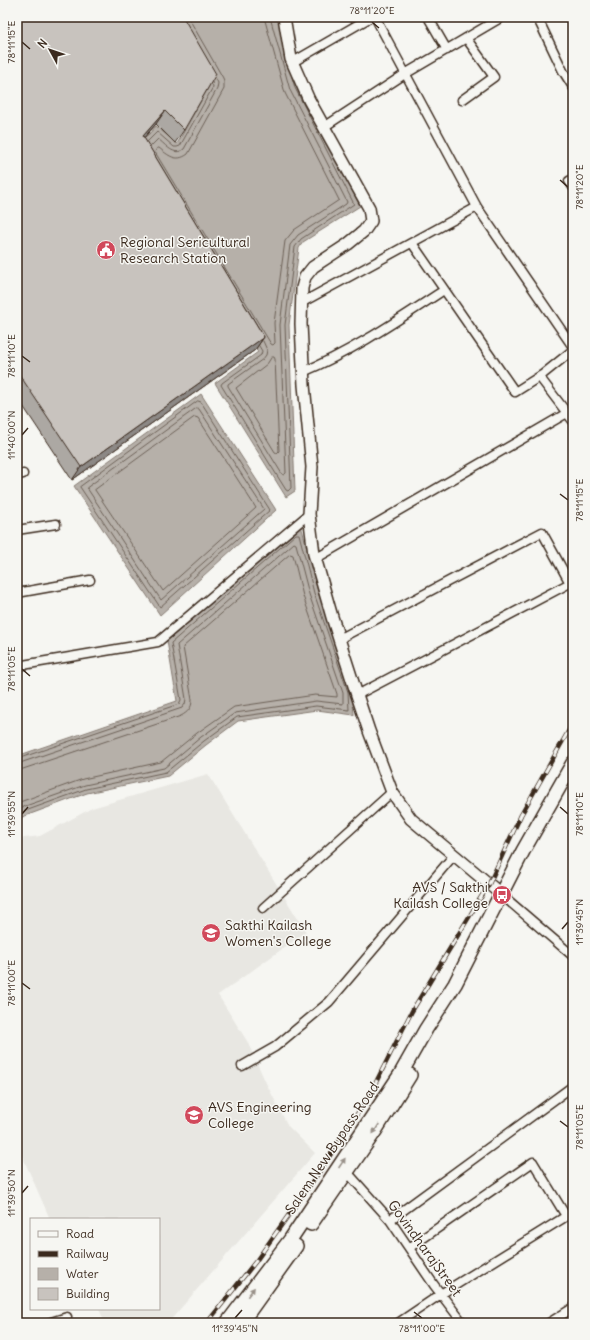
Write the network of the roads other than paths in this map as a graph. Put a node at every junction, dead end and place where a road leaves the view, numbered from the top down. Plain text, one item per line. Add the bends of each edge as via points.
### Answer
1 (284, 17) edge
2 (371, 17) edge
3 (375, 17) edge
4 (428, 17) edge
5 (502, 17) edge
6 (537, 17) edge
7 (466, 38) junction
8 (447, 50) junction
9 (293, 62) junction
10 (405, 74) junction
11 (573, 87) edge
12 (462, 100) dead end
13 (324, 127) junction
14 (573, 179) edge
15 (573, 187) edge
16 (477, 207) junction
17 (412, 243) junction
18 (444, 290) junction
19 (301, 303) junction
20 (573, 347) edge
21 (573, 350) edge
22 (303, 372) junction
23 (542, 375) junction
24 (567, 413) junction
25 (573, 421) edge
26 (309, 514) junction
27 (56, 524) dead end
28 (17, 530) edge
29 (315, 559) junction
30 (90, 580) dead end
31 (17, 592) edge
32 (339, 639) junction
33 (17, 666) edge
34 (357, 695) junction
35 (573, 763) edge
36 (392, 792) junction
37 (454, 855) junction
38 (502, 895) junction
39 (263, 908) dead end
40 (573, 956) edge
41 (455, 984) junction
42 (242, 1066) dead end
43 (573, 1086) edge
44 (348, 1172) junction
45 (570, 1214) edge
46 (390, 1220) junction
47 (409, 1248) junction
48 (441, 1294) junction
49 (573, 1308) edge
50 (67, 1317) dead end
51 (48, 1323) edge
52 (227, 1323) edge
53 (241, 1323) edge
54 (398, 1323) edge
55 (463, 1323) edge
56 (550, 1323) edge

1 - 9 street
2 - 9 street
3 - 10 street
4 - 8 street
5 - 7 street
6 - 11 street
7 - 8 street
7 - 12 street via 494,77
8 - 10 street
9 - 13 street
10 - 13 street
10 - 16 street
13 - 19 street via 369,208 371,221 359,235 313,267 305,277
14 - 15 street via 569,181
16 - 17 street
16 - 20 street
17 - 18 street
17 - 19 street
18 - 22 street via 330,361
18 - 23 street via 515,392
19 - 22 street
21 - 23 street
22 - 26 street via 312,467
23 - 24 street via 541,380
24 - 25 street
24 - 29 street
26 - 29 street
26 - 33 street via 158,642
27 - 28 street
29 - 32 street
30 - 31 street
32 - 34 street
32 - 34 street via 542,532 570,583
34 - 36 street
35 - 38 main road, Salem New Bypass Road
36 - 37 street via 411,819
36 - 39 street
37 - 38 street
37 - 42 street via 329,1002 275,1047
38 - 40 street
38 - 41 main road, Salem New Bypass Road
41 -> 44 main road, Salem New Bypass Road via 430,1040
52 -> 41 main road, Salem New Bypass Road via 290,1240 345,1159
43 - 46 street
44 - 46 street, GovindharajStreet
44 - 53 main road, Salem New Bypass Road
45 - 47 street via 533,1162
45 - 48 street
46 - 47 street, GovindharajStreet
47 - 48 street, GovindharajStreet
48 - 54 street
48 - 55 street, GovindharajStreet
49 - 56 street
50 - 51 street

